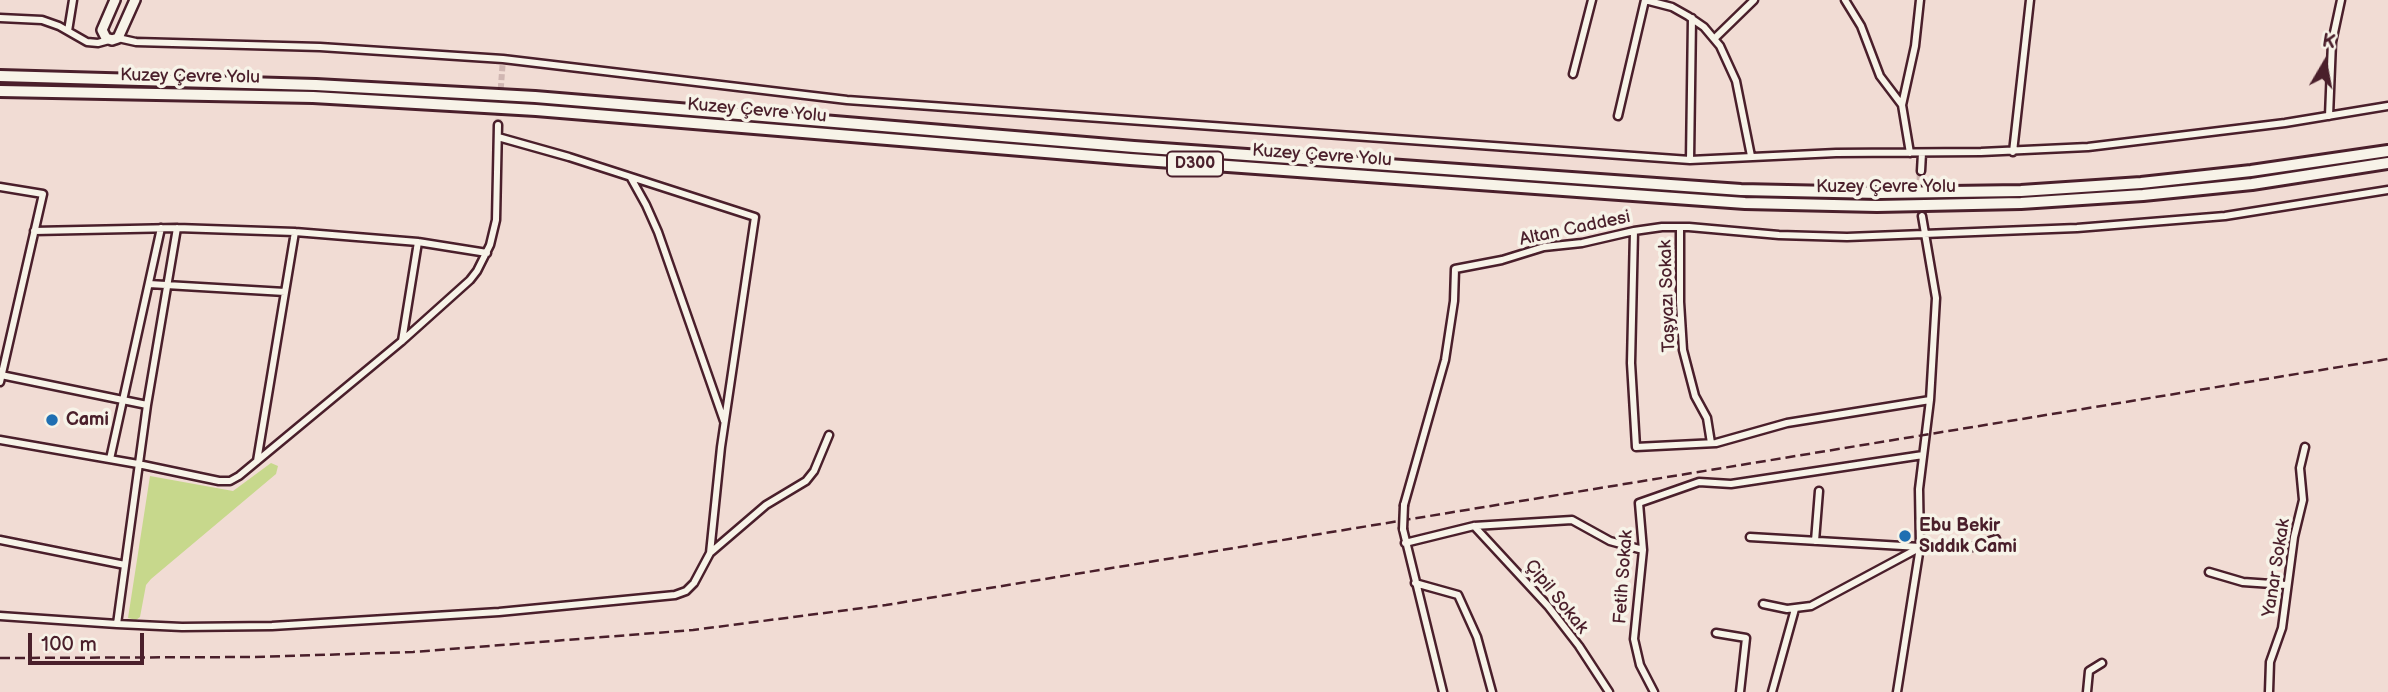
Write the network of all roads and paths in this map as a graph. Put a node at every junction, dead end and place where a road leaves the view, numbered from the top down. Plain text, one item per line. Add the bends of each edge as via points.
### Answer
1 (73, 0) edge
2 (115, 0) edge
3 (135, 0) edge
4 (1592, 0) edge
5 (1645, 0) edge
6 (1754, 0) edge
7 (1845, 0) edge
8 (1920, 0) edge
9 (2341, 0) edge
10 (2028, 2) edge
11 (0, 18) edge
12 (1692, 18) junction
13 (68, 32) junction
14 (1714, 38) junction
15 (113, 39) junction
16 (1573, 74) dead end
17 (0, 76) edge
18 (0, 91) edge
19 (1902, 105) junction
20 (2388, 106) edge
21 (1618, 116) dead end
22 (2329, 116) junction
23 (498, 125) tunnel mouth
24 (498, 137) junction
25 (2388, 151) edge
26 (2013, 152) junction
27 (1910, 153) junction
28 (1922, 153) junction
29 (1751, 156) junction
30 (1690, 160) junction
31 (2388, 163) edge
32 (1921, 171) tunnel mouth
33 (631, 178) junction
34 (0, 187) edge
35 (2388, 190) edge
36 (1922, 216) tunnel mouth
37 (1680, 227) junction
38 (161, 228) junction
39 (177, 228) junction
40 (34, 231) junction
41 (1634, 231) junction
42 (295, 232) junction
43 (1925, 234) junction
44 (418, 242) junction
45 (486, 253) junction
46 (149, 284) junction
47 (168, 285) junction
48 (285, 292) junction
49 (402, 341) junction
50 (1, 378) edge
51 (123, 400) junction
52 (1930, 400) junction
53 (147, 405) junction
54 (724, 422) junction
55 (829, 435) dead end
56 (0, 440) edge
57 (1711, 443) junction
58 (2305, 447) dead end
59 (1923, 455) junction
60 (110, 459) junction
61 (257, 461) junction
62 (138, 464) junction
63 (1819, 491) dead end
64 (1474, 526) junction
65 (1750, 537) dead end
66 (1996, 539) dead end
67 (0, 540) edge
68 (1815, 541) junction
69 (1405, 543) junction
70 (1920, 547) junction
71 (1643, 550) junction
72 (710, 553) junction
73 (125, 565) junction
74 (2209, 572) dead end
75 (1415, 583) junction
76 (2287, 585) junction
77 (1763, 604) dead end
78 (1795, 609) junction
79 (0, 616) edge
80 (117, 624) junction
81 (1716, 633) dead end
82 (2102, 663) dead end
83 (1443, 692) edge
84 (1492, 692) edge
85 (1609, 692) edge
86 (1654, 692) edge
87 (1740, 692) edge
88 (1772, 692) edge
89 (1897, 692) edge
90 (2087, 692) edge
91 (2269, 692) edge

1 - 13 street
2 - 15 street via 102,30
3 - 15 street
4 - 16 street
5 - 12 street
5 - 21 street
6 - 14 street
7 - 19 street via 1861,26 1880,76
8 - 19 street
9 - 22 street via 2332,42
10 - 26 street
11 - 13 street via 43,20
12 - 14 street
12 - 30 street
13 - 15 street via 86,42
14 - 29 street via 1736,81
15 - 30 street via 503,59 847,100
17 - 25 highway, Kuzey Çevre Yolu / D300 via 536,97 1120,146 1741,190 2021,191 2141,183
18 - 31 highway, Kuzey Çevre Yolu / D300 via 313,97 536,110 1745,203 2021,203 2238,185
19 - 27 street
20 - 22 street
22 - 26 street via 2142,142
23 - 24 street
24 - 33 street
24 - 45 street via 496,220
26 - 28 street
27 - 28 street
27 - 29 street
28 - 32 street
29 - 30 street
33 - 54 street via 658,232
33 - 54 street via 755,217
34 - 40 street via 43,194
35 - 43 street, Altan Caddesi via 2188,220
36 - 43 street
37 - 41 street, Altan Caddesi
37 - 43 street, Altan Caddesi via 1813,237
37 - 57 street, Taşyazı Sokak via 1683,350
38 - 39 street
38 - 40 street
38 - 46 street
39 - 42 street
39 - 47 street
40 - 50 street
41 - 57 street via 1631,363 1636,447
41 - 69 street, Altan Caddesi, bridge via 1455,269 1445,360 1408,486 1402,529
42 - 44 street
42 - 48 street
43 - 52 street via 1936,298
44 - 45 street
44 - 49 street
45 - 49 street via 470,280
46 - 47 street
46 - 51 street
47 - 48 street
47 - 53 street
48 - 61 street
49 - 61 street
50 - 51 street
51 - 53 street
51 - 60 street
52 - 57 street via 1787,424
52 - 59 street
53 - 62 street
54 - 72 street
55 - 72 street via 806,481 766,505
56 - 60 street
58 - 76 street, Yanar Sokak via 2300,468 2302,500
59 - 70 street
59 - 71 street, Fetih Sokak via 1731,484 1699,482 1639,503
60 - 62 street
61 - 62 street via 239,477 224,481
62 - 73 street
63 - 68 street
64 - 69 street
64 - 71 street via 1572,520 1599,536
64 - 85 street, Çipil Sokak via 1548,606
65 - 68 street
66 - 70 street via 1972,547
67 - 73 street
68 - 70 street
69 - 75 street
70 - 78 street via 1814,604
70 - 89 street
71 - 86 street, Fetih Sokak via 1634,639 1640,665
72 - 80 street via 694,583 676,595 320,624
73 - 80 street
74 - 76 street via 2243,582
75 - 83 street
75 - 84 street via 1458,595 1478,637
76 - 91 street, Yanar Sokak via 2282,628 2270,662
77 - 78 street
78 - 88 street
79 - 80 street
81 - 87 street via 1746,638
82 - 90 street via 2089,671

